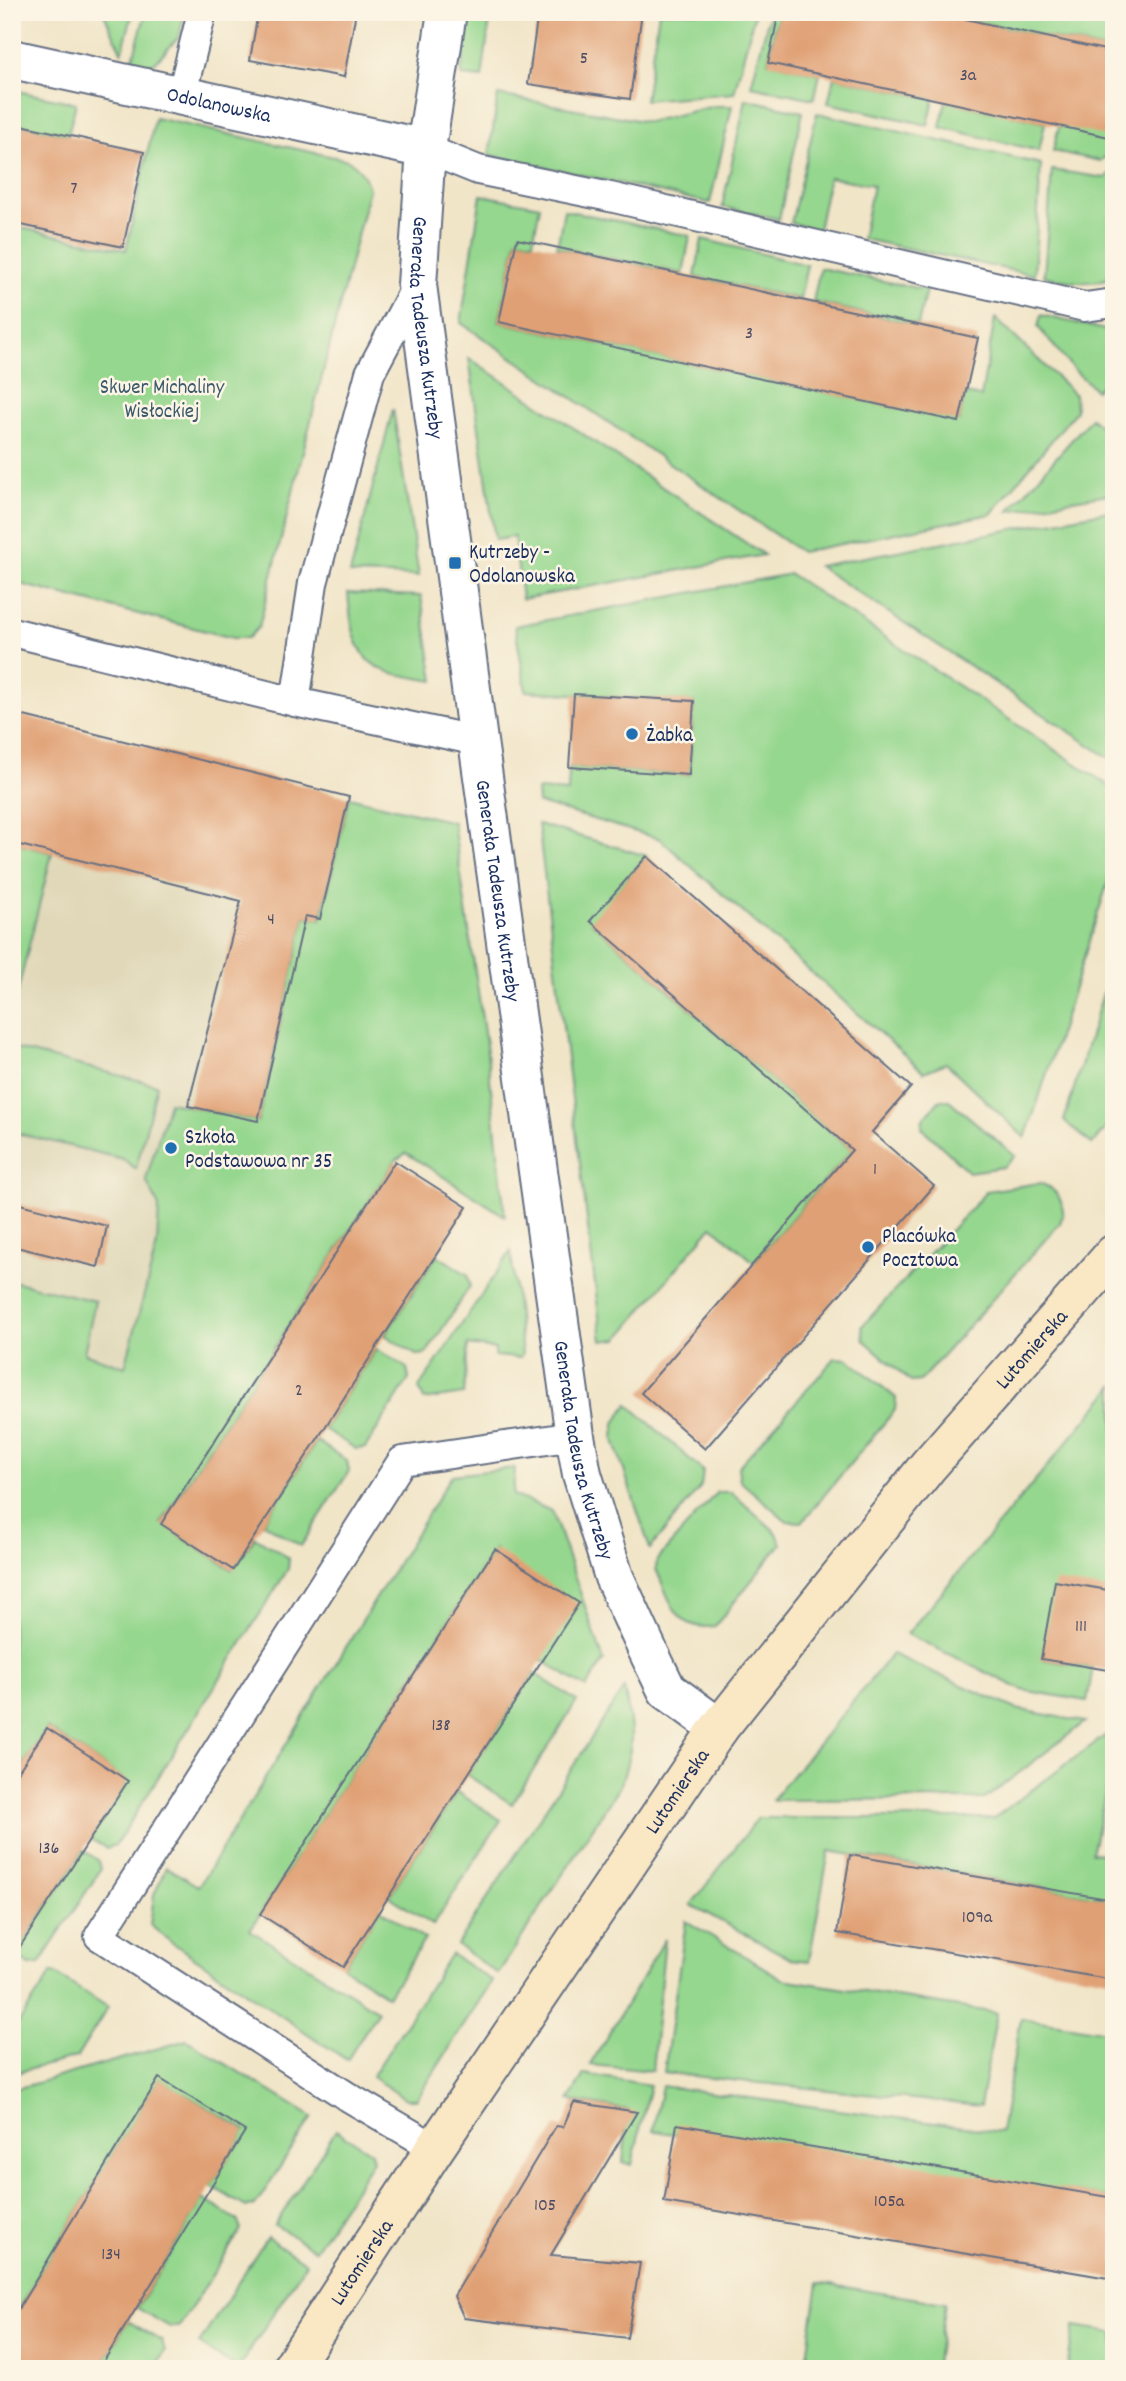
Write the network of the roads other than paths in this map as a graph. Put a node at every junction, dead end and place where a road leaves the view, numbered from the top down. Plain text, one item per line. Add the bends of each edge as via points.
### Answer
1 (202, 12) edge
2 (447, 12) edge
3 (12, 59) edge
4 (181, 97) junction
5 (426, 149) junction
6 (417, 285) junction
7 (1114, 303) edge
8 (12, 632) edge
9 (295, 702) junction
10 (478, 741) junction
11 (1114, 1254) edge
12 (575, 1436) junction
13 (719, 1728) junction
14 (435, 2147) junction
15 (291, 2369) edge

1 - 4 lane
2 - 5 street, Generała Tadeusza Kutrzeby
3 - 4 street, Odolanowska
4 - 5 street, Odolanowska
5 - 6 street, Generała Tadeusza Kutrzeby
5 - 7 lane via 478,170 1085,307
6 - 9 lane via 369,373 313,583
6 - 10 street, Generała Tadeusza Kutrzeby
8 - 9 lane
9 - 10 lane
10 - 12 street, Generała Tadeusza Kutrzeby
11 - 13 main road, Lutomierska via 928,1466
12 - 13 street, Generała Tadeusza Kutrzeby via 614,1577 667,1690
12 - 14 lane via 401,1461 99,1936 345,2095
13 - 14 main road, Lutomierska
14 - 15 main road, Lutomierska

